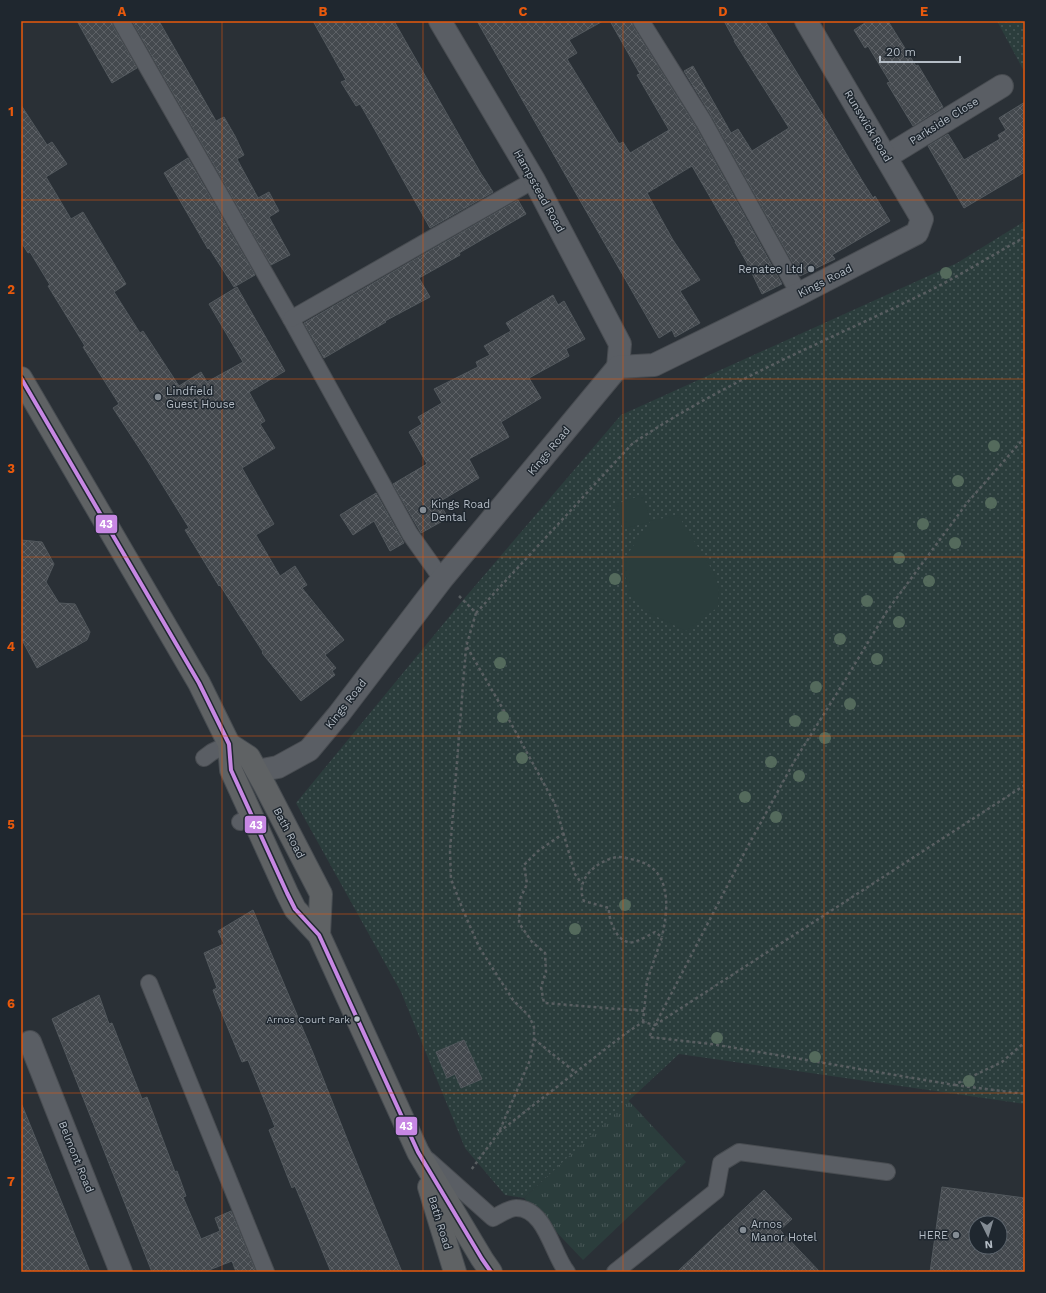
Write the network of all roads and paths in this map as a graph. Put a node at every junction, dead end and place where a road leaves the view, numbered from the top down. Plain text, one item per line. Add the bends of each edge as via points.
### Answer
1 (121, 21) edge
2 (440, 21) edge
3 (641, 21) edge
4 (806, 21) edge
5 (1002, 86) dead end
6 (886, 157) junction
7 (534, 180) junction
8 (917, 234) joint
9 (1025, 237) edge
10 (800, 294) junction
11 (291, 319) junction
12 (618, 367) junction
13 (21, 378) edge
14 (1025, 437) edge
15 (437, 586) junction
16 (476, 613) junction
17 (466, 647) junction
18 (229, 744) junction
19 (204, 758) dead end
20 (257, 771) junction
21 (1025, 785) edge
22 (564, 833) junction
23 (582, 884) junction
24 (318, 935) junction
25 (662, 937) junction
26 (149, 984) dead end
27 (644, 1011) junction
28 (643, 1022) junction
29 (655, 1025) junction
30 (534, 1039) junction
31 (30, 1042) dead end
32 (1025, 1042) edge
33 (575, 1072) junction
34 (954, 1085) junction
35 (1025, 1094) edge
36 (499, 1132) junction
37 (418, 1152) junction
38 (470, 1172) dead end
39 (887, 1172) dead end
40 (121, 1272) edge
41 (266, 1272) edge
42 (455, 1272) edge
43 (491, 1272) edge
44 (567, 1272) edge
45 (615, 1272) edge

1 - 11 lane
2 - 7 street, Hampstead Road
3 - 10 lane via 704,122
4 - 6 street, Runswick Road
5 - 6 street, Parkside Close
6 - 8 street, Runswick Road via 922,219
7 - 11 lane
7 - 12 street, Hampstead Road via 620,344
8 - 10 street, Kings Road
9 - 16 path via 934,288 741,380 662,423 632,444
10 - 12 street, Kings Road via 654,365
11 - 15 lane
12 - 15 street, Kings Road
13 - 18 highway, Bath Road via 182,653
14 - 29 path via 967,503 887,611 795,760
15 - 16 path
15 - 20 street, Kings Road via 309,750 278,767
16 - 17 path
17 - 22 path via 555,804
17 - 30 path via 450,851 452,879 479,947 512,1000 529,1016 534,1027
18 - 19 lane
18 - 20 highway, Bath Road via 249,757
18 - 24 highway, Bath Road via 232,770 246,820 295,909
20 - 24 highway, Bath Road via 321,894
21 - 29 path
22 - 23 path via 575,874
22 - 27 path via 538,850 524,865 527,884 520,899 519,923 532,942 545,953 546,972 541,987 544,1003
23 - 25 path via 581,896 584,901 610,908 611,924 626,941 633,942 655,932
23 - 25 path via 587,875 604,861 618,857 645,862 659,876 665,890 667,907
24 - 37 highway, Bath Road
25 - 27 path via 646,981
26 - 41 lane
27 - 28 path
28 - 29 path
28 - 33 path
29 - 34 path via 649,1037 710,1044
30 - 33 path
30 - 36 path via 530,1060
31 - 40 street, Belmont Road
32 - 34 path via 1002,1062
33 - 36 path
34 - 35 path
36 - 38 path
37 - 42 highway, Bath Road
37 - 43 highway, Bath Road
37 - 44 lane via 494,1218 515,1208 531,1212 549,1236
39 - 45 lane via 739,1152 721,1163 716,1191

